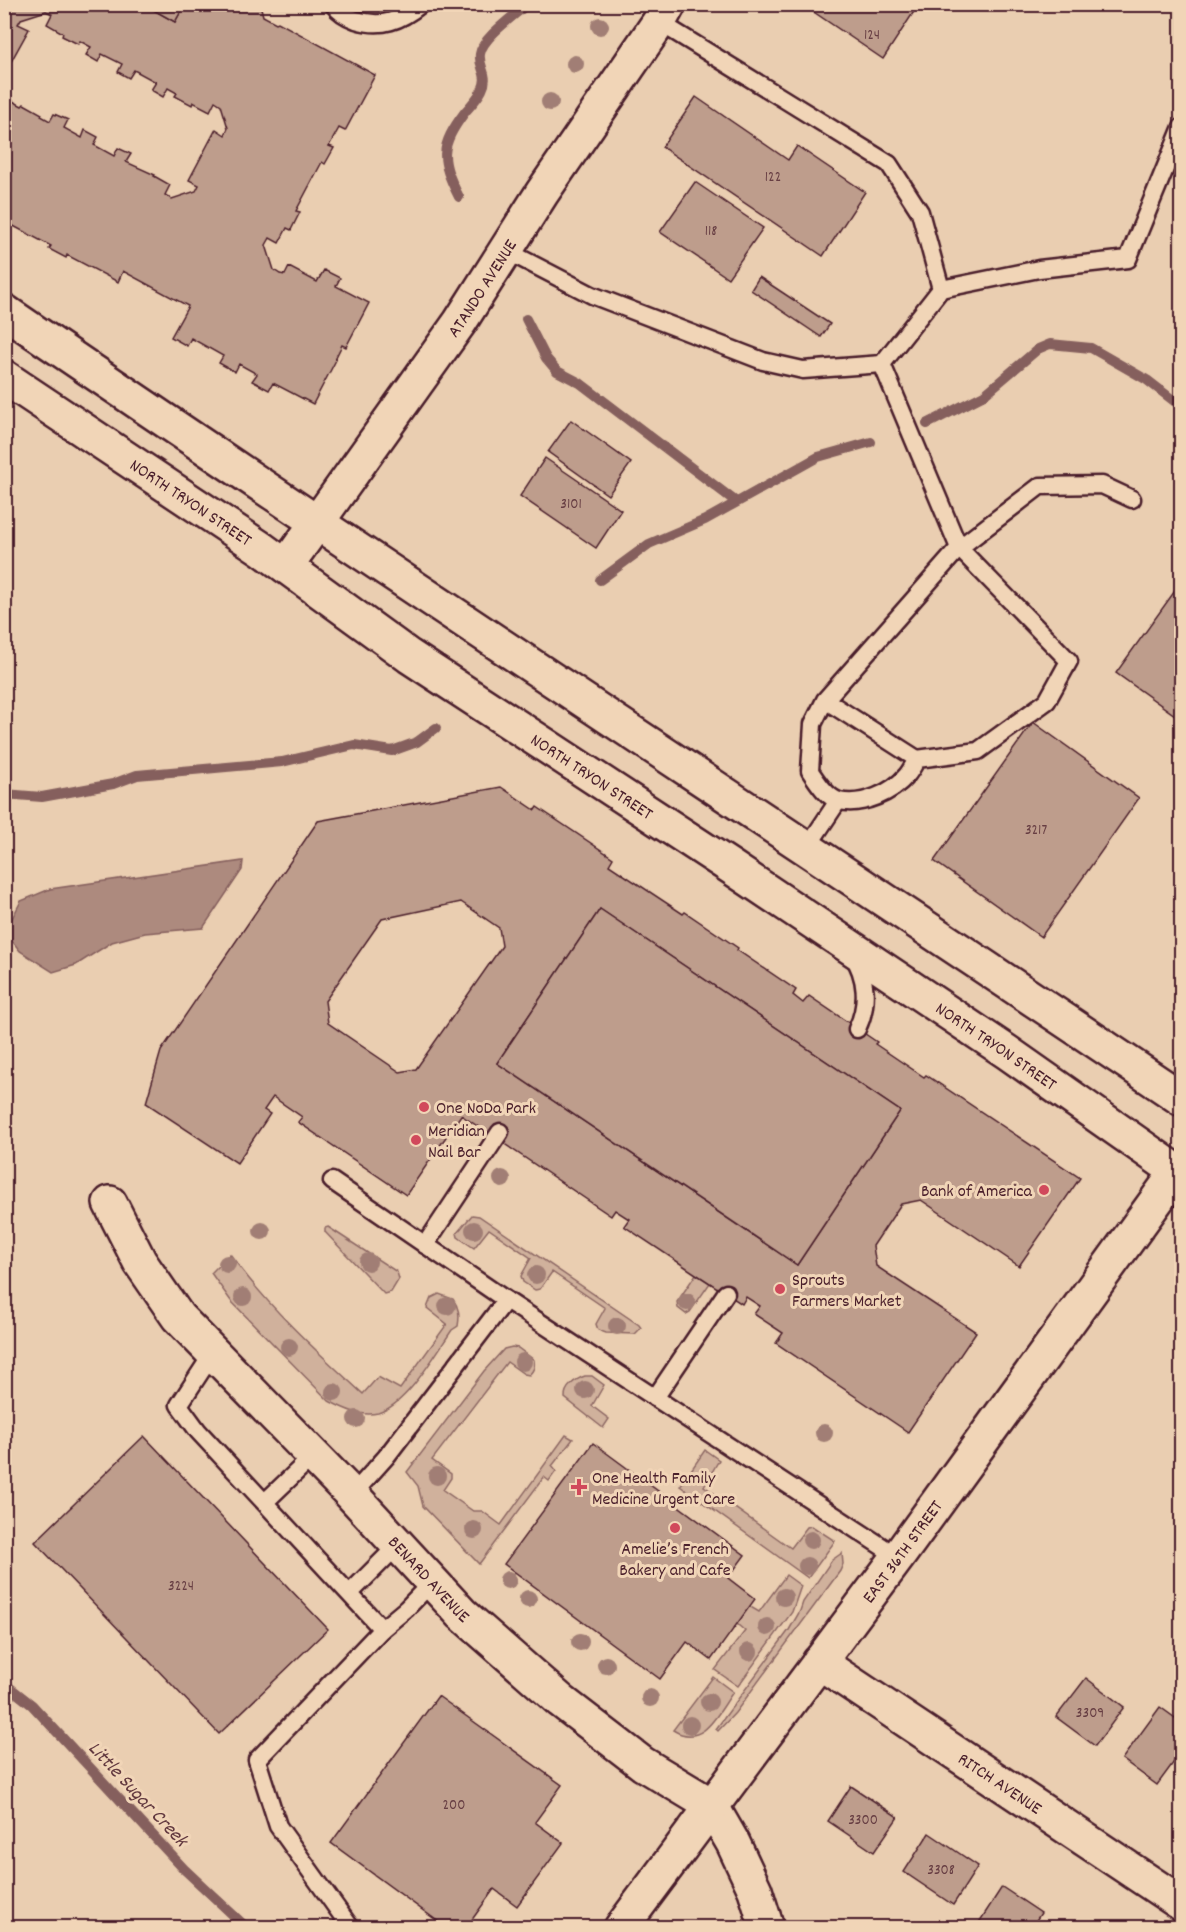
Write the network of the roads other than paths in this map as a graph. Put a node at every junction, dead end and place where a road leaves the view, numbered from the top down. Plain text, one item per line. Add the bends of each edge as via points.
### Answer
1 (333, 4) edge
2 (421, 4) edge
3 (664, 13) edge
4 (1182, 127) edge
5 (505, 250) junction
6 (941, 290) junction
7 (4, 311) edge
8 (882, 364) junction
9 (4, 377) edge
10 (1132, 499) dead end
11 (316, 524) junction
12 (959, 548) junction
13 (286, 566) junction
14 (825, 700) junction
15 (917, 759) junction
16 (838, 801) junction
17 (806, 849) junction
18 (847, 945) junction
19 (857, 1029) dead end
20 (1182, 1099) edge
21 (500, 1132) dead end
22 (1180, 1171) edge
23 (332, 1181) dead end
24 (110, 1203) dead end
25 (425, 1245) junction
26 (726, 1293) dead end
27 (506, 1300) junction
28 (213, 1353) junction
29 (656, 1398) junction
30 (313, 1456) junction
31 (352, 1495) junction
32 (265, 1502) junction
33 (398, 1545) junction
34 (898, 1557) junction
35 (432, 1582) junction
36 (350, 1593) junction
37 (382, 1629) junction
38 (819, 1662) junction
39 (711, 1806) junction
40 (1182, 1904) edge
41 (351, 1928) edge
42 (621, 1928) edge
43 (767, 1928) edge

1 - 2 lane via 349,17 368,24 387,24 405,17
3 - 5 main road, ATANDO AVENUE
3 - 6 lane via 889,164 920,212
4 - 6 lane via 1128,259 1039,269
5 - 8 lane via 592,295 762,361 803,370
5 - 11 main road, ATANDO AVENUE via 460,322
6 - 8 lane
7 - 11 main road
8 - 12 lane
9 - 13 main road, NORTH TRYON STREET
10 - 12 lane via 1102,485 1040,486
11 - 13 main road, ATANDO AVENUE
11 - 17 main road
12 - 14 lane
12 - 15 lane via 1069,661 1047,702 978,751
13 - 18 main road, NORTH TRYON STREET via 409,656
14 - 15 lane
14 - 16 lane via 813,724 810,771
15 - 16 lane via 886,792 861,801
16 - 17 lane
17 - 20 main road
18 - 19 lane via 864,981 866,1002
18 - 22 main road, NORTH TRYON STREET
21 - 25 lane
22 - 34 main road, EAST 36TH STREET
23 - 25 lane
24 - 28 main road, BENARD AVENUE via 140,1262 178,1317
25 - 27 lane
26 - 29 lane
27 - 29 lane
27 - 31 lane via 386,1457
28 - 30 main road, BENARD AVENUE
28 - 32 lane via 179,1405 198,1431
29 - 34 lane
30 - 31 main road, BENARD AVENUE
30 - 32 lane
31 - 33 main road, BENARD AVENUE
32 - 36 lane
33 - 35 main road, BENARD AVENUE
33 - 36 lane
34 - 38 main road, EAST 36TH STREET
35 - 37 lane
35 - 39 main road, BENARD AVENUE via 561,1701 643,1764
36 - 37 lane
37 - 41 lane via 257,1760 278,1826
38 - 39 main road, EAST 36TH STREET
38 - 40 main road, RITCH AVENUE
39 - 42 main road, EAST 36TH STREET
39 - 43 main road, BENARD AVENUE via 734,1843

